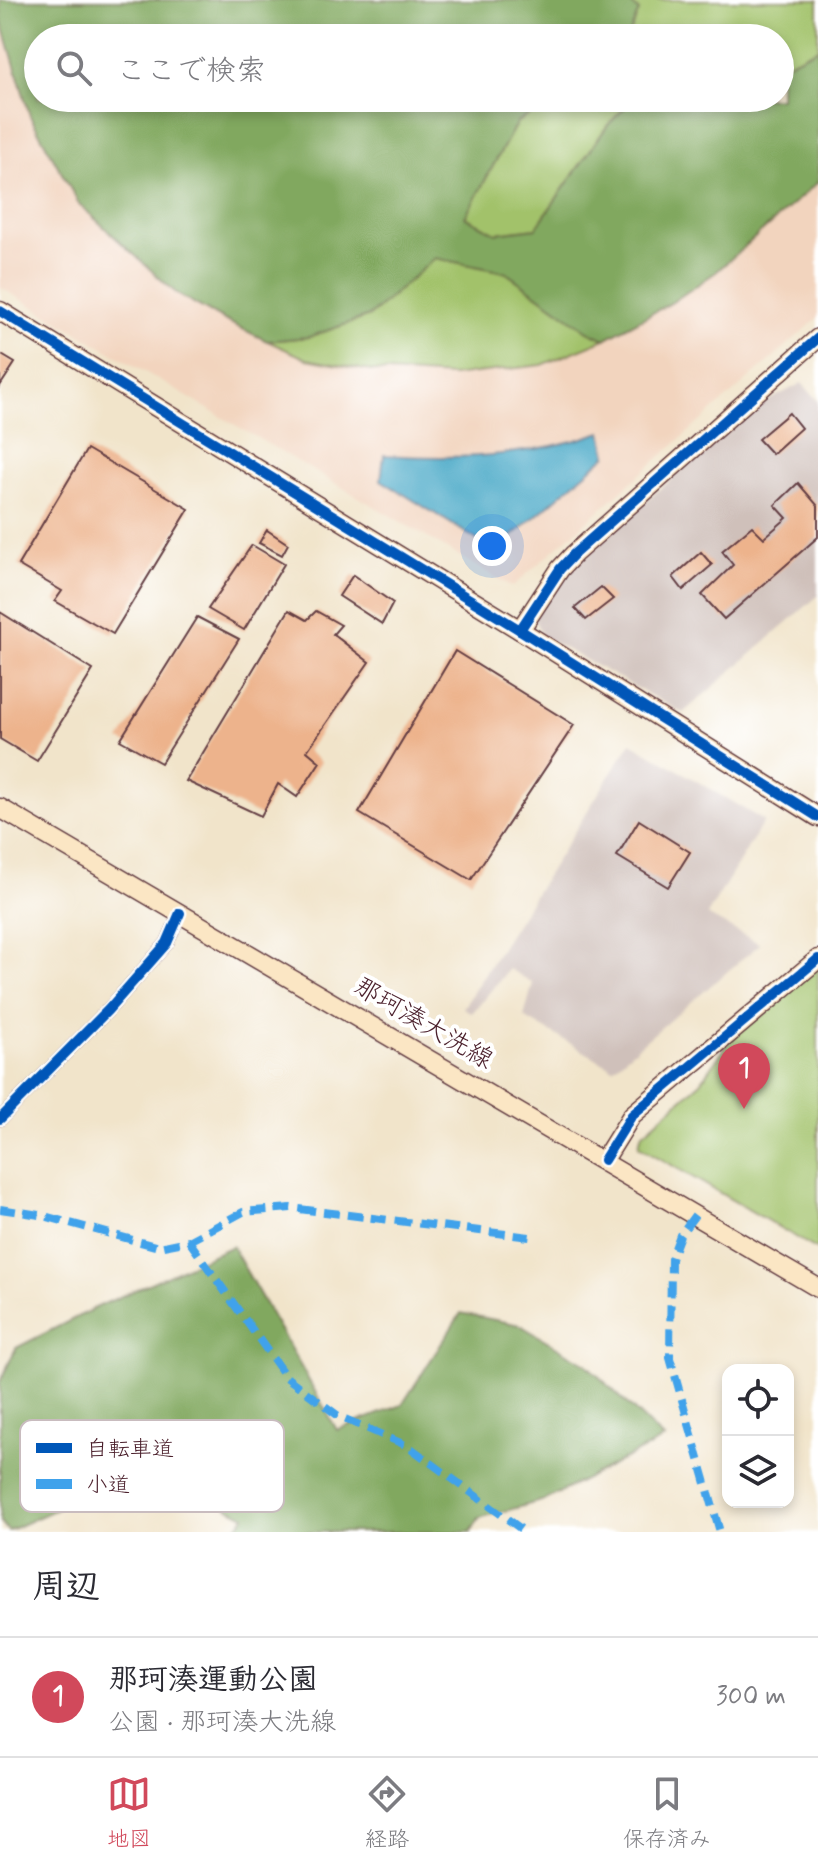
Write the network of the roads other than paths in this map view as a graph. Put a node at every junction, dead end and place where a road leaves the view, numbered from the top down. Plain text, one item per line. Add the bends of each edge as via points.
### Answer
1 (0, 311) edge
2 (818, 338) edge
3 (520, 630) junction
4 (0, 808) edge
5 (818, 817) edge
6 (180, 913) junction
7 (818, 959) edge
8 (0, 1119) edge
9 (604, 1160) junction
10 (818, 1288) edge

1 - 3 street
2 - 3 street via 574,554
3 - 5 street
4 - 6 street, 那珂湊大洗線
6 - 8 street via 158,954
6 - 9 street, 那珂湊大洗線
7 - 9 street via 632,1115
9 - 10 street, 那珂湊大洗線

